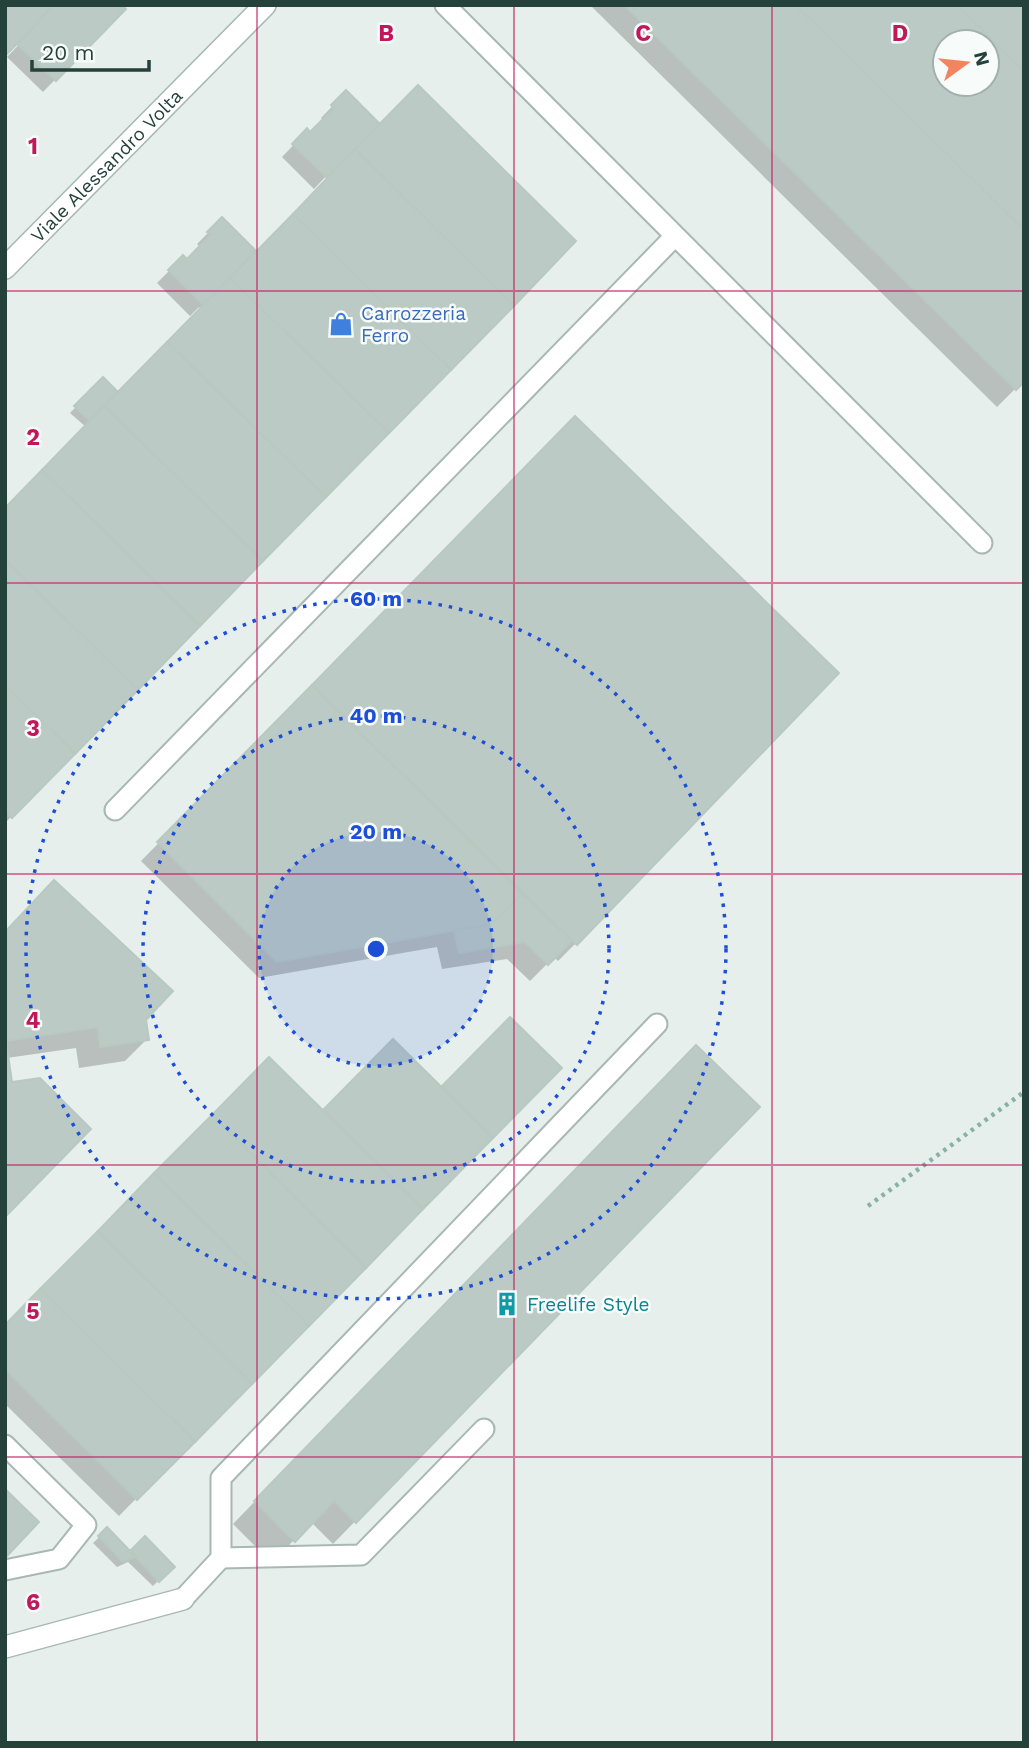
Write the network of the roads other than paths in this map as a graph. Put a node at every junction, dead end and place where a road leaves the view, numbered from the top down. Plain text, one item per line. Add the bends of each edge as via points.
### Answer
1 (265, 5) edge
2 (445, 5) edge
3 (675, 236) junction
4 (5, 268) edge
5 (982, 543) dead end
6 (115, 810) dead end
7 (657, 1024) dead end
8 (484, 1429) dead end
9 (5, 1445) edge
10 (221, 1558) junction
11 (5, 1570) edge
12 (183, 1599) joint
13 (5, 1647) edge

1 - 4 street, Viale Alessandro Volta
2 - 3 lane
3 - 5 lane
3 - 6 lane
7 - 10 lane via 221,1478
8 - 10 lane via 361,1555
9 - 11 lane via 86,1525 59,1559
10 - 12 lane
12 - 13 street

